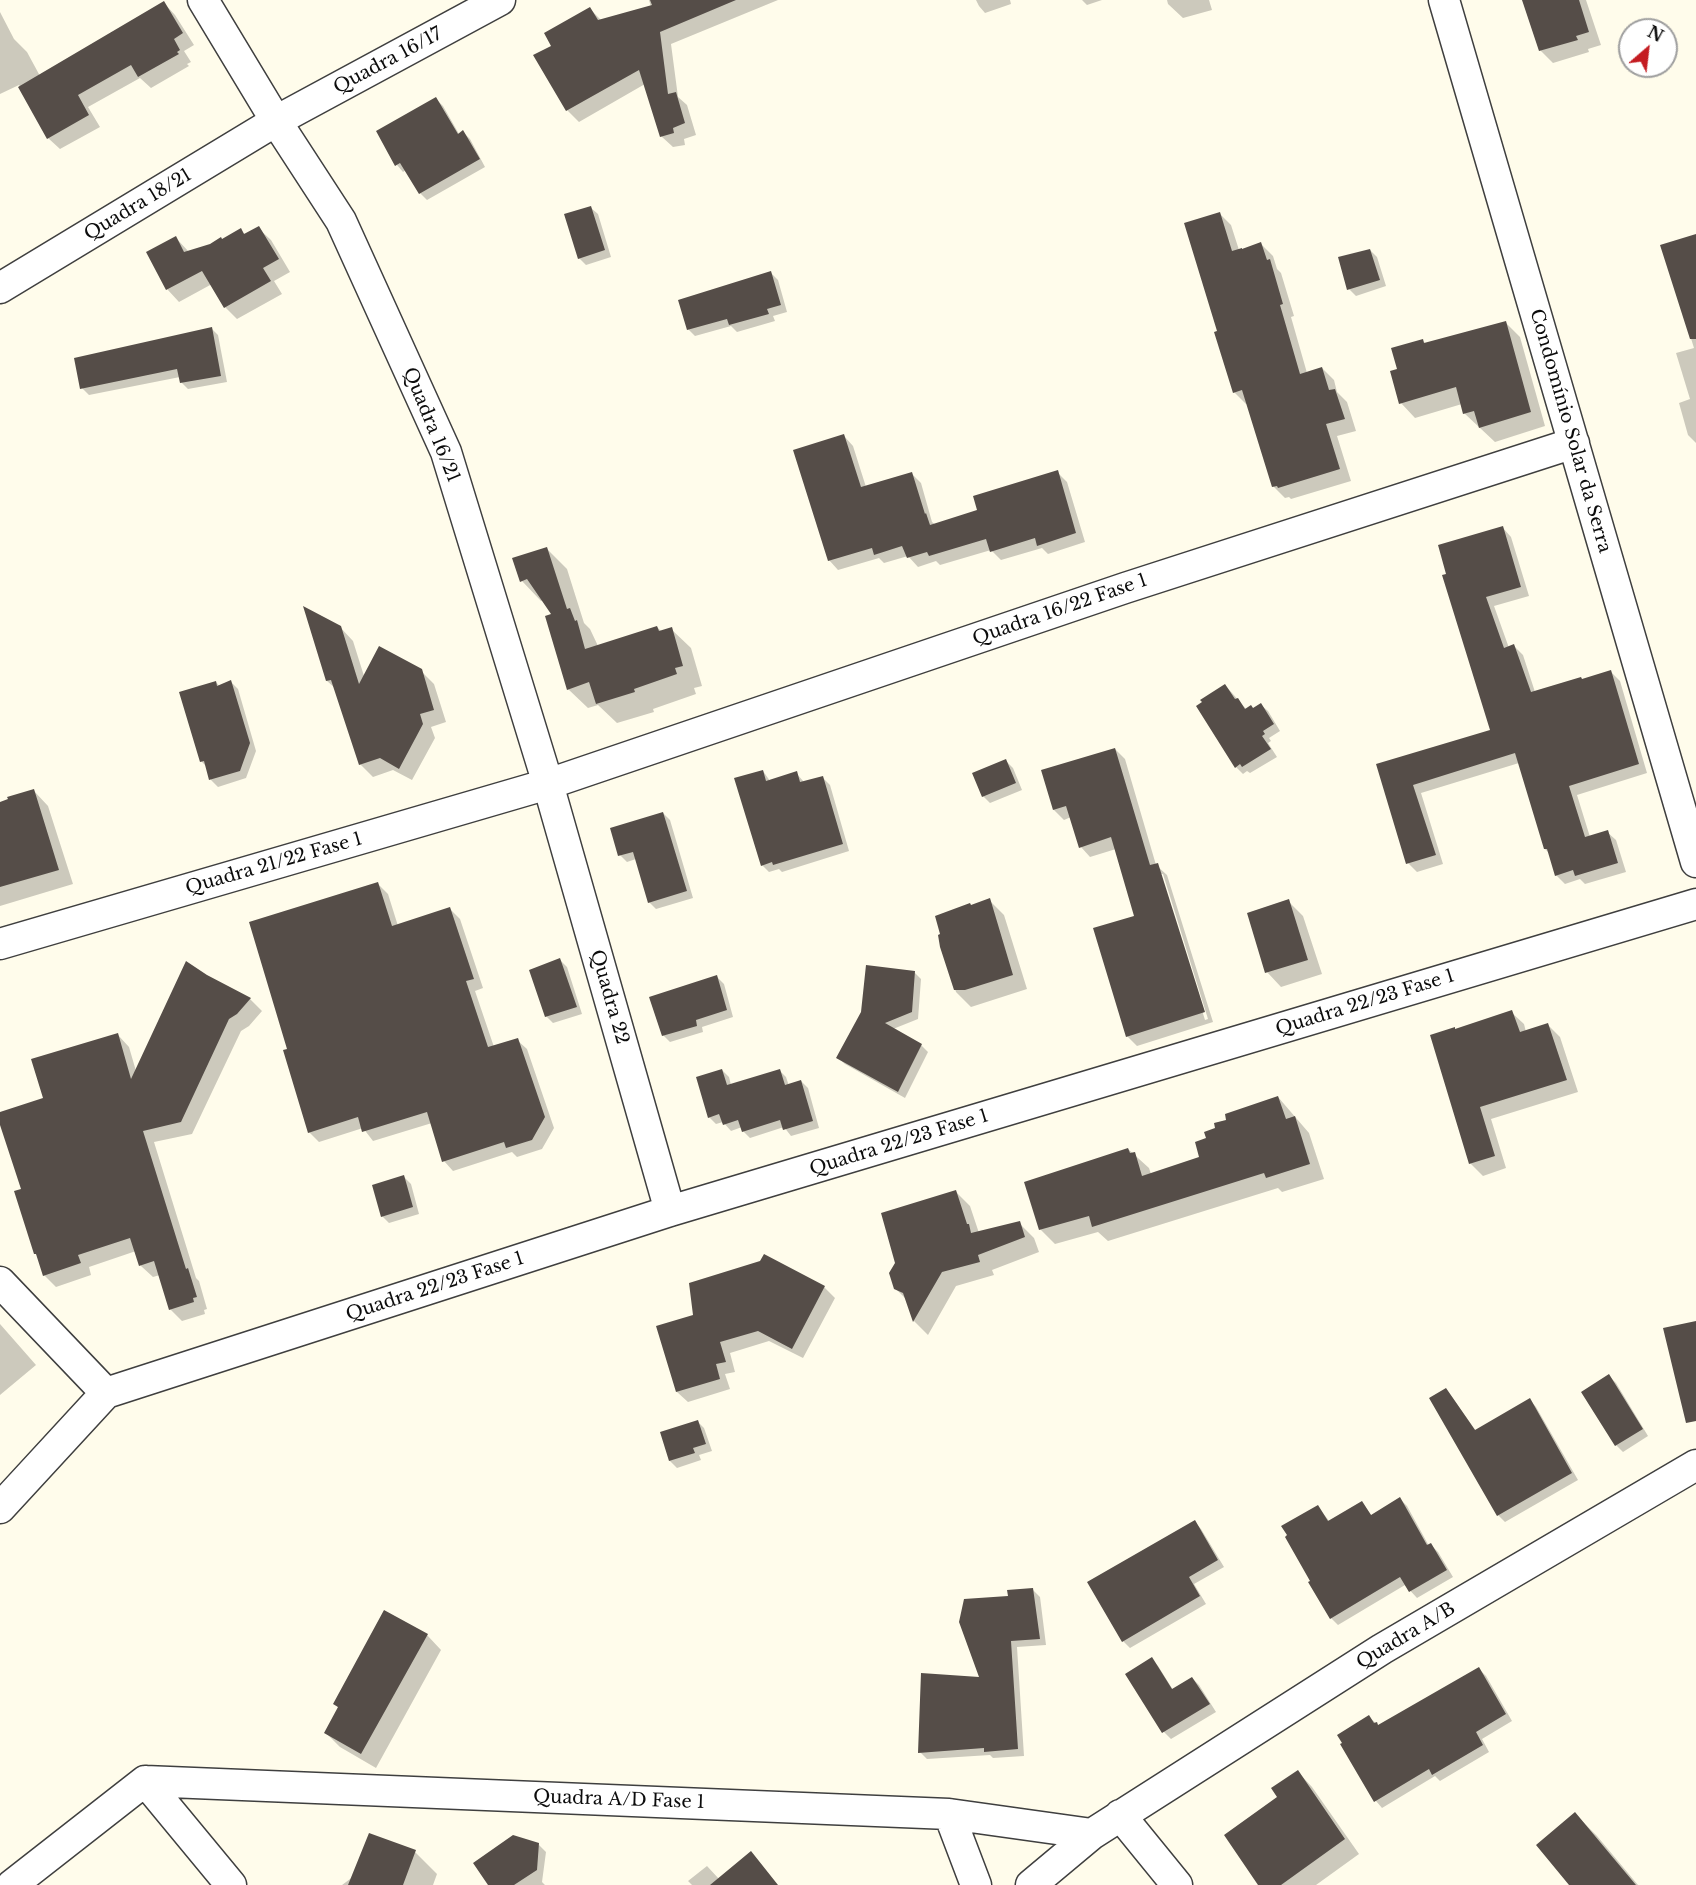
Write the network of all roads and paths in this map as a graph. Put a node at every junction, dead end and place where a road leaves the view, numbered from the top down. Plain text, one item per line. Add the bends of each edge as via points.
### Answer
1 (203, 0) edge
2 (500, 0) edge
3 (1444, 0) edge
4 (276, 121) junction
5 (0, 288) edge
6 (1574, 443) junction
7 (548, 784) junction
8 (1696, 862) edge
9 (1696, 904) edge
10 (0, 944) edge
11 (670, 1211) junction
12 (0, 1282) edge
13 (106, 1393) junction
14 (1696, 1465) edge
15 (0, 1508) edge
16 (145, 1781) junction
17 (949, 1814) junction
18 (1120, 1815) junction
19 (1092, 1834) junction
20 (12, 1885) edge
21 (231, 1885) edge
22 (976, 1885) edge
23 (1031, 1885) edge
24 (1177, 1885) edge

1 - 4 street, Quadra 16/21
2 - 4 street, Quadra 16/17
3 - 6 street, Condomínio Solar da Serra
4 - 5 street, Quadra 18/21
4 - 7 street, Quadra 16/21 via 341,221 446,452
6 - 7 street, Quadra 16/22 Fase 1 via 1125,588
6 - 8 street, Condomínio Solar da Serra
7 - 10 street, Quadra 21/22 Fase 1
7 - 11 street, Quadra 22
9 - 11 street, Quadra 22/23 Fase 1
11 - 13 street, Quadra 22/23 Fase 1
12 - 13 street
13 - 15 street
14 - 18 street, Quadra A/B via 1382,1649
16 - 17 street, Quadra A/D Fase 1
16 - 20 street
16 - 21 street
17 - 19 street, Quadra A/D Fase 1
17 - 22 street
18 - 19 street, Quadra A/B
18 - 24 street
19 - 23 street, Quadra A/B

